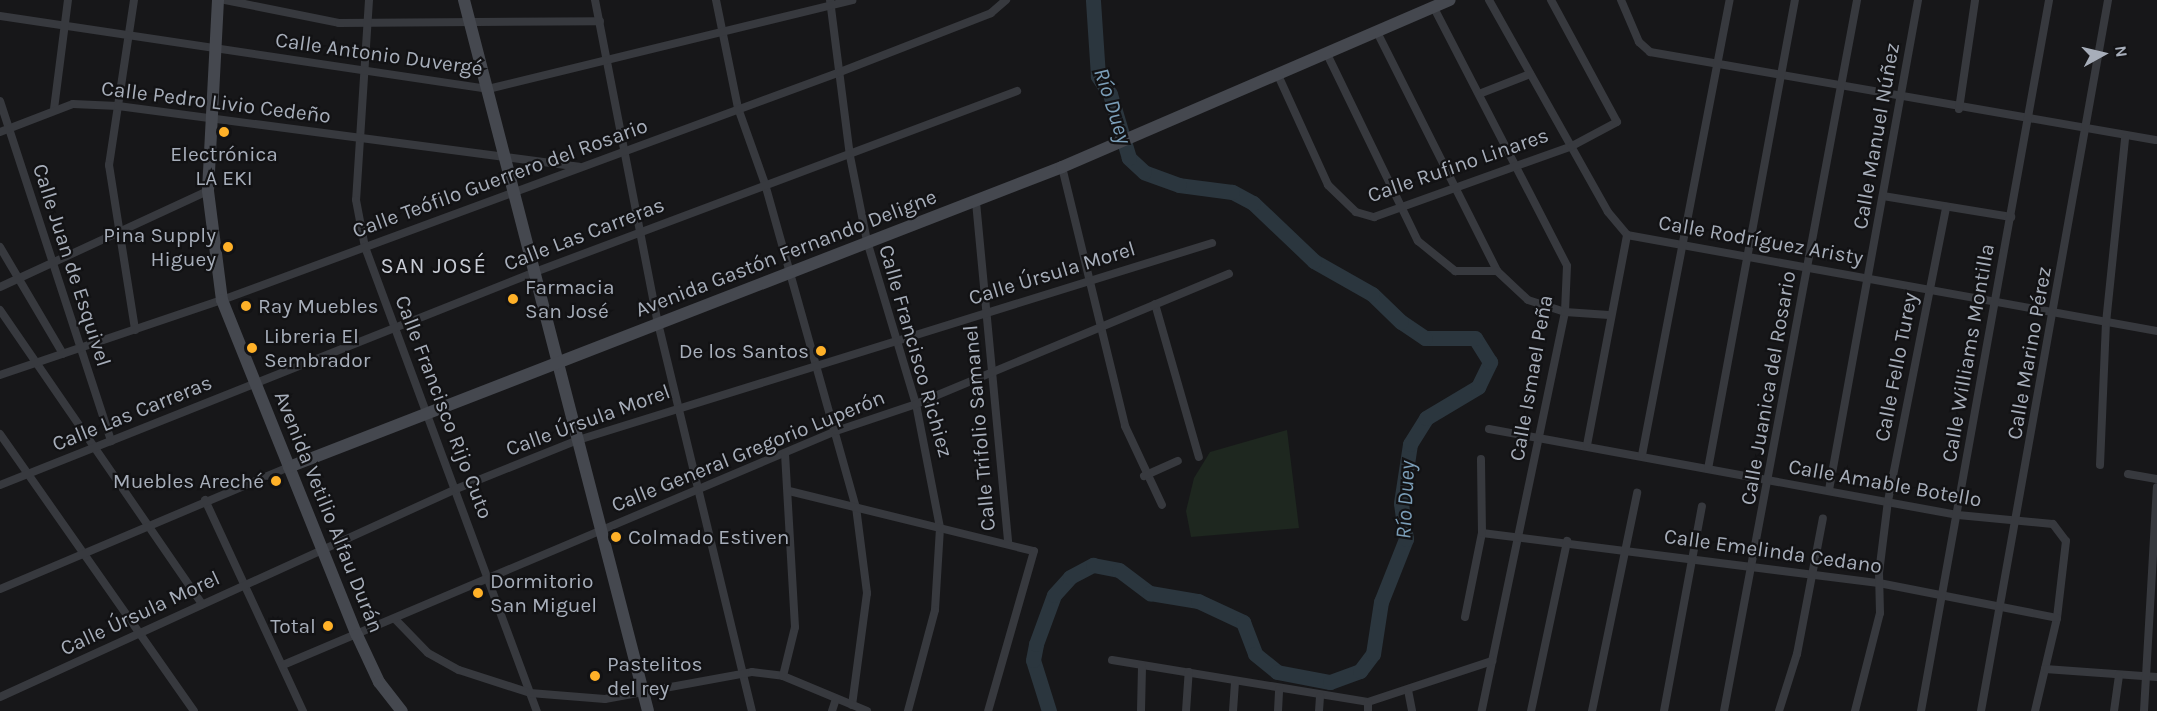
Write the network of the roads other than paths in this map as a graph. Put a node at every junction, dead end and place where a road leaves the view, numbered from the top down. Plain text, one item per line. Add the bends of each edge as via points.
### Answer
1 (68, 0) edge
2 (134, 0) edge
3 (218, 0) edge
4 (225, 0) edge
5 (369, 0) edge
6 (464, 0) edge
7 (596, 0) edge
8 (716, 0) edge
9 (852, 0) edge
10 (1006, 0) edge
11 (1450, 0) edge
12 (1489, 0) edge
13 (1551, 0) edge
14 (1621, 0) edge
15 (1730, 0) edge
16 (1795, 0) edge
17 (1857, 0) edge
18 (1918, 0) edge
19 (1976, 0) edge
20 (2049, 0) edge
21 (2108, 0) edge
22 (831, 3) edge
23 (1433, 6) junction
24 (0, 16) edge
25 (600, 21) junction
26 (470, 22) junction
27 (64, 24) junction
28 (367, 24) junction
29 (1377, 32) junction
30 (128, 33) junction
31 (721, 34) junction
32 (214, 47) junction
33 (1328, 54) junction
34 (607, 63) junction
35 (1717, 64) junction
36 (365, 71) junction
37 (840, 72) junction
38 (1276, 74) junction
39 (1530, 74) junction
40 (1780, 76) junction
41 (1842, 87) junction
42 (488, 89) junction
43 (1017, 91) dead end
44 (1479, 94) junction
45 (1902, 97) junction
46 (0, 101) edge
47 (118, 106) junction
48 (738, 108) junction
49 (1959, 109) junction
50 (54, 110) junction
51 (212, 119) junction
52 (2029, 122) junction
53 (2157, 129) edge
54 (4, 130) edge
55 (2087, 131) junction
56 (2125, 138) junction
57 (360, 139) junction
58 (2156, 142) edge
59 (1572, 146) junction
60 (624, 151) junction
61 (505, 154) junction
62 (850, 156) junction
63 (1515, 165) junction
64 (579, 167) junction
65 (1062, 167) junction
66 (765, 184) junction
67 (1456, 187) junction
68 (208, 190) junction
69 (514, 190) junction
70 (1883, 196) junction
71 (976, 202) junction
72 (1946, 207) junction
73 (1401, 208) junction
74 (2011, 217) junction
75 (115, 230) junction
76 (641, 231) junction
77 (1627, 235) junction
78 (867, 241) junction
79 (1212, 243) dead end
80 (0, 247) edge
81 (365, 247) junction
82 (1684, 247) junction
83 (1749, 257) junction
84 (51, 260) junction
85 (1807, 268) junction
86 (789, 270) junction
87 (1497, 271) junction
88 (535, 272) junction
89 (1229, 274) dead end
90 (1870, 277) junction
91 (16, 278) junction
92 (1093, 279) junction
93 (0, 287) edge
94 (1930, 289) junction
95 (222, 300) junction
96 (1993, 301) junction
97 (1155, 304) junction
98 (0, 310) edge
99 (986, 312) junction
100 (1565, 312) junction
101 (2054, 312) junction
102 (1609, 315) junction
103 (658, 323) junction
104 (2106, 323) junction
105 (1103, 326) junction
106 (396, 327) junction
107 (135, 330) junction
108 (2157, 331) edge
109 (894, 340) junction
110 (79, 348) junction
111 (63, 354) junction
112 (557, 360) junction
113 (37, 362) junction
114 (817, 363) junction
115 (992, 372) junction
116 (0, 375) edge
117 (254, 382) junction
118 (916, 404) junction
119 (678, 406) junction
120 (429, 412) junction
121 (1489, 429) dead end
122 (836, 431) junction
123 (0, 434) edge
124 (1539, 435) junction
125 (578, 440) junction
126 (111, 441) junction
127 (1587, 445) junction
128 (96, 446) junction
129 (785, 453) junction
130 (1642, 455) junction
131 (1199, 457) dead end
132 (1481, 459) dead end
133 (1178, 461) dead end
134 (2100, 465) dead end
135 (289, 467) junction
136 (1708, 469) junction
137 (28, 474) junction
138 (2128, 474) dead end
139 (1144, 476) junction
140 (2157, 479) edge
141 (1771, 480) junction
142 (0, 485) edge
143 (2157, 487) edge
144 (456, 489) junction
145 (1828, 490) junction
146 (698, 491) junction
147 (789, 491) junction
148 (1636, 493) dead end
149 (204, 500) junction
150 (1888, 501) junction
151 (1162, 505) dead end
152 (1702, 506) dead end
153 (856, 507) junction
154 (1959, 515) junction
155 (1823, 518) dead end
156 (146, 525) junction
157 (2018, 525) junction
158 (940, 528) junction
159 (600, 529) junction
160 (1482, 533) junction
161 (1520, 537) junction
162 (1567, 541) junction
163 (1008, 543) junction
164 (1625, 548) junction
165 (321, 550) junction
166 (82, 553) junction
167 (1694, 557) junction
168 (1754, 566) junction
169 (1814, 573) junction
170 (489, 578) junction
171 (1879, 583) junction
172 (247, 584) junction
173 (0, 589) edge
174 (1944, 596) junction
175 (202, 604) junction
176 (2002, 605) junction
177 (1465, 617) dead end
178 (2057, 618) junction
179 (394, 619) junction
180 (138, 633) junction
181 (357, 634) junction
182 (1112, 660) dead end
183 (1492, 661) junction
184 (283, 665) junction
185 (1143, 666) junction
186 (2045, 669) junction
187 (743, 671) junction
188 (1189, 672) junction
189 (2119, 675) junction
190 (2143, 675) junction
191 (783, 676) junction
192 (2157, 677) edge
193 (1235, 683) junction
194 (1279, 689) junction
195 (643, 690) junction
196 (1408, 690) junction
197 (530, 693) junction
198 (1320, 696) junction
199 (0, 697) edge
200 (836, 699) junction
201 (852, 705) junction
202 (1368, 706) edge
203 (194, 711) edge
204 (303, 711) edge
205 (402, 711) edge
206 (537, 711) edge
207 (648, 711) edge
208 (752, 711) edge
209 (832, 711) edge
210 (867, 711) edge
211 (908, 711) edge
212 (988, 711) edge
213 (1141, 711) edge
214 (1186, 711) edge
215 (1233, 711) edge
216 (1278, 711) edge
217 (1319, 711) edge
218 (1412, 711) edge
219 (1482, 711) edge
220 (1531, 711) edge
221 (1592, 711) edge
222 (1664, 711) edge
223 (1724, 711) edge
224 (1779, 711) edge
225 (1855, 711) edge
226 (1921, 711) edge
227 (1981, 711) edge
228 (2035, 711) edge
229 (2114, 711) edge
230 (2144, 711) edge

1 - 27 street
2 - 30 street
3 - 32 main road, Avenida Vetilio Alfau Durán
4 - 28 street via 312,21
5 - 28 street, Calle Francisco Rijo Cuto
6 - 26 main road
7 - 25 street
8 - 31 street
9 - 22 street, Calle Antonio Duvergé
10 - 37 street, Calle Teófilo Guerrero del Rosario via 991,13
11 - 23 main road, Avenida Gastón Fernando Deligne
12 - 39 street, Calle Rodríguez Aristy
13 - 59 street, Calle Rufino Linares via 1618,120
14 - 35 street via 1639,42 1650,52
15 - 35 street
16 - 40 street
17 - 41 street, Calle Juanica del Rosario
18 - 45 street, Calle Manuel Núñez
19 - 49 street
20 - 52 street, Calle Williams Montilla
21 - 55 street, Calle Marino Pérez
22 - 31 street, Calle Antonio Duvergé
22 - 37 street, Calle Francisco Richiez
23 - 29 main road, Avenida Gastón Fernando Deligne
23 - 44 street, Calle Ismael Peña
24 - 27 street, Calle Antonio Duvergé
25 - 26 street
25 - 34 street
26 - 28 street
26 - 42 main road
27 - 30 street, Calle Antonio Duvergé
27 - 50 street
28 - 36 street, Calle Francisco Rijo Cuto
29 - 33 main road, Avenida Gastón Fernando Deligne
29 - 67 street
30 - 32 street, Calle Antonio Duvergé
30 - 47 street
31 - 34 street, Calle Antonio Duvergé
31 - 48 street
32 - 36 street, Calle Antonio Duvergé
32 - 51 main road, Avenida Vetilio Alfau Durán
33 - 38 main road, Avenida Gastón Fernando Deligne
33 - 73 street
34 - 42 street, Calle Antonio Duvergé
34 - 60 street
35 - 40 street
35 - 82 street
36 - 42 street, Calle Antonio Duvergé
36 - 57 street, Calle Francisco Rijo Cuto
37 - 48 street, Calle Teófilo Guerrero del Rosario
37 - 62 street, Calle Francisco Richiez
38 - 65 main road, Avenida Gastón Fernando Deligne
38 - 73 street, Calle Rufino Linares via 1331,189 1366,217
39 - 44 street
39 - 59 street, Calle Rodríguez Aristy
40 - 41 street
40 - 83 street
41 - 45 street
41 - 85 street, Calle Juanica del Rosario
42 - 61 main road
43 - 62 street, Calle Las Carreras
44 - 63 street, Calle Ismael Peña
45 - 49 street
45 - 70 street, Calle Manuel Núñez
46 - 54 street, Calle Juan de Esquivel
47 - 50 street, Calle Pedro Livio Cedeño via 73,104
47 - 51 street, Calle Pedro Livio Cedeño
47 - 75 street via 109,165
48 - 60 street, Calle Teófilo Guerrero del Rosario
48 - 66 street
49 - 52 street
50 - 54 street, Calle Pedro Livio Cedeño
51 - 57 street, Calle Pedro Livio Cedeño
51 - 68 main road, Avenida Vetilio Alfau Durán
52 - 55 street
52 - 74 street, Calle Williams Montilla
53 - 58 street
54 - 84 street, Calle Juan de Esquivel
55 - 56 street
55 - 101 street, Calle Marino Pérez
56 - 58 street
56 - 104 street
57 - 61 street, Calle Pedro Livio Cedeño
57 - 81 street, Calle Francisco Rijo Cuto via 356,200
59 - 63 street, Calle Rufino Linares
59 - 77 street, Calle Rodríguez Aristy
60 - 64 street, Calle Teófilo Guerrero del Rosario
60 - 76 street
61 - 64 street, Calle Pedro Livio Cedeño
61 - 69 main road
62 - 66 street, Calle Las Carreras
62 - 78 street, Calle Francisco Richiez
63 - 67 street, Calle Rufino Linares
63 - 100 street, Calle Ismael Peña via 1565,256
64 - 69 street, Calle Teófilo Guerrero del Rosario
65 - 71 main road, Avenida Gastón Fernando Deligne
65 - 92 street
66 - 76 street, Calle Las Carreras
66 - 86 street
67 - 73 street, Calle Rufino Linares
67 - 87 street
68 - 75 street
68 - 95 main road, Avenida Vetilio Alfau Durán
69 - 81 street, Calle Teófilo Guerrero del Rosario
69 - 88 main road
70 - 72 street
70 - 90 street, Calle Manuel Núñez
71 - 78 main road, Avenida Gastón Fernando Deligne
71 - 99 street, Calle Trifolio Samanel
72 - 74 street
72 - 94 street, Calle Fello Turey
73 - 87 street via 1418,241 1442,264 1460,273
74 - 96 street, Calle Williams Montilla
75 - 84 street
75 - 107 street
76 - 88 street, Calle Las Carreras
76 - 103 street
77 - 82 street, Calle Rodríguez Aristy
77 - 102 street
78 - 86 main road, Avenida Gastón Fernando Deligne
78 - 109 street, Calle Francisco Richiez
79 - 92 street, Calle Úrsula Morel
80 - 91 street
81 - 95 street, Calle Teófilo Guerrero del Rosario
81 - 106 street, Calle Francisco Rijo Cuto
82 - 83 street, Calle Rodríguez Aristy
82 - 130 street
83 - 85 street, Calle Rodríguez Aristy
83 - 136 street
84 - 91 street
84 - 110 street, Calle Juan de Esquivel
85 - 90 street, Calle Rodríguez Aristy
85 - 141 street, Calle Juanica del Rosario
86 - 103 main road, Avenida Gastón Fernando Deligne
86 - 114 street
87 - 100 street via 1522,297
88 - 106 street, Calle Las Carreras
88 - 112 main road
89 - 97 street, Calle General Gregorio Luperón
90 - 94 street, Calle Rodríguez Aristy
90 - 145 street, Calle Manuel Núñez
91 - 93 street
91 - 111 street
92 - 99 street, Calle Úrsula Morel
92 - 105 street
94 - 96 street, Calle Rodríguez Aristy
94 - 150 street, Calle Fello Turey
95 - 107 street, Calle Teófilo Guerrero del Rosario
95 - 117 main road, Avenida Vetilio Alfau Durán
96 - 101 street, Calle Rodríguez Aristy
96 - 154 street, Calle Williams Montilla
97 - 105 street, Calle General Gregorio Luperón
97 - 131 street
98 - 113 street
99 - 109 street, Calle Úrsula Morel
99 - 115 street, Calle Trifolio Samanel
100 - 102 street
100 - 124 street, Calle Ismael Peña
101 - 104 street, Calle Rodríguez Aristy
101 - 157 street, Calle Marino Pérez
102 - 127 street
103 - 112 main road, Avenida Gastón Fernando Deligne
103 - 119 street
104 - 108 street, Calle Rodríguez Aristy
104 - 134 street
105 - 115 street, Calle General Gregorio Luperón
105 - 139 street via 1125,426
106 - 117 street, Calle Las Carreras
106 - 120 street, Calle Francisco Rijo Cuto
107 - 110 street, Calle Teófilo Guerrero del Rosario
109 - 114 street, Calle Úrsula Morel
109 - 118 street, Calle Francisco Richiez
110 - 111 street, Calle Teófilo Guerrero del Rosario
110 - 126 street, Calle Juan de Esquivel
111 - 113 street, Calle Teófilo Guerrero del Rosario
112 - 120 main road, Avenida Gastón Fernando Deligne
112 - 125 main road
113 - 116 street, Calle Teófilo Guerrero del Rosario
113 - 128 street
114 - 119 street, Calle Úrsula Morel
114 - 122 street
115 - 118 street, Calle General Gregorio Luperón
115 - 163 street, Calle Trifolio Samanel
117 - 126 street, Calle Las Carreras
117 - 135 main road, Avenida Vetilio Alfau Durán
118 - 122 street, Calle General Gregorio Luperón
118 - 158 street, Calle Francisco Richiez
119 - 125 street, Calle Úrsula Morel
119 - 146 street
120 - 135 main road, Avenida Gastón Fernando Deligne
120 - 144 street, Calle Francisco Rijo Cuto
121 - 124 street, Calle Amable Botello
122 - 129 street, Calle General Gregorio Luperón
122 - 153 street
123 - 137 street
124 - 127 street, Calle Amable Botello
124 - 161 street, Calle Ismael Peña
125 - 144 street, Calle Úrsula Morel
125 - 159 main road
126 - 128 street, Calle Las Carreras
127 - 130 street, Calle Amable Botello
128 - 137 street, Calle Las Carreras
128 - 156 street
129 - 146 street, Calle General Gregorio Luperón
129 - 147 street
130 - 136 street, Calle Amable Botello
132 - 160 street
133 - 139 street
135 - 149 street, Avenida Gastón Fernando Deligne
135 - 165 main road, Avenida Vetilio Alfau Durán
136 - 141 street, Calle Amable Botello
137 - 142 street, Calle Las Carreras
137 - 166 street
138 - 140 street
139 - 151 street
141 - 145 street, Calle Amable Botello
141 - 168 street, Calle Juanica del Rosario
143 - 190 street
144 - 165 street, Calle Úrsula Morel
144 - 170 street, Calle Francisco Rijo Cuto
145 - 150 street, Calle Amable Botello
146 - 159 street, Calle General Gregorio Luperón
146 - 187 street
147 - 153 street
147 - 191 street via 795,627
148 - 164 street
149 - 156 street, Avenida Gastón Fernando Deligne
149 - 172 street
150 - 154 street, Calle Amable Botello
150 - 171 street, Calle Fello Turey
152 - 167 street
153 - 158 street
153 - 201 street via 867,592
154 - 157 street, Calle Amable Botello
154 - 174 street, Calle Williams Montilla
155 - 169 street
156 - 166 street, Avenida Gastón Fernando Deligne
156 - 175 street
157 - 176 street, Calle Marino Pérez
157 - 178 street, Calle Amable Botello via 2053,524 2066,541
158 - 163 street
158 - 211 street, Calle Francisco Richiez via 935,610
159 - 170 street, Calle General Gregorio Luperón
159 - 195 main road
160 - 161 street, Calle Emelinda Cedano
160 - 177 street
161 - 162 street, Calle Emelinda Cedano
161 - 183 street, Calle Ismael Peña
162 - 164 street, Calle Emelinda Cedano
162 - 220 street
163 - 212 street via 1035,555
164 - 167 street, Calle Emelinda Cedano
164 - 221 street
165 - 172 street, Calle Úrsula Morel
165 - 181 main road, Avenida Vetilio Alfau Durán
166 - 173 street, Avenida Gastón Fernando Deligne
166 - 180 street
167 - 168 street, Calle Emelinda Cedano
167 - 222 street
168 - 169 street, Calle Emelinda Cedano
168 - 223 street, Calle Juanica del Rosario
169 - 171 street, Calle Emelinda Cedano
169 - 224 street
170 - 179 street, Calle General Gregorio Luperón
170 - 197 street, Calle Francisco Rijo Cuto
171 - 174 street, Calle Emelinda Cedano
171 - 225 street, Calle Fello Turey via 1880,613
172 - 175 street, Calle Úrsula Morel
172 - 184 street
174 - 176 street, Calle Emelinda Cedano
174 - 226 street, Calle Williams Montilla
175 - 180 street, Calle Úrsula Morel
176 - 178 street, Calle Emelinda Cedano
176 - 227 street, Calle Marino Pérez
178 - 186 street
179 - 181 street, Calle General Gregorio Luperón
179 - 197 street via 428,653 459,670
180 - 199 street, Calle Úrsula Morel
180 - 203 street
181 - 184 street, Calle General Gregorio Luperón
181 - 205 main road, Avenida Vetilio Alfau Durán via 380,682
182 - 185 street
183 - 196 street
183 - 219 street, Calle Ismael Peña
184 - 204 street
185 - 188 street
185 - 213 street
186 - 189 street
186 - 228 street
187 - 191 street
187 - 195 street
187 - 208 street
188 - 193 street
188 - 214 street
189 - 190 street
189 - 229 street
190 - 192 street
190 - 230 street
191 - 200 street
193 - 194 street
193 - 215 street
194 - 198 street
194 - 216 street
195 - 197 street via 605,699
195 - 207 main road
196 - 202 street
196 - 218 street
197 - 206 street, Calle Francisco Rijo Cuto
198 - 202 street
198 - 217 street
200 - 201 street
200 - 209 street
201 - 210 street

